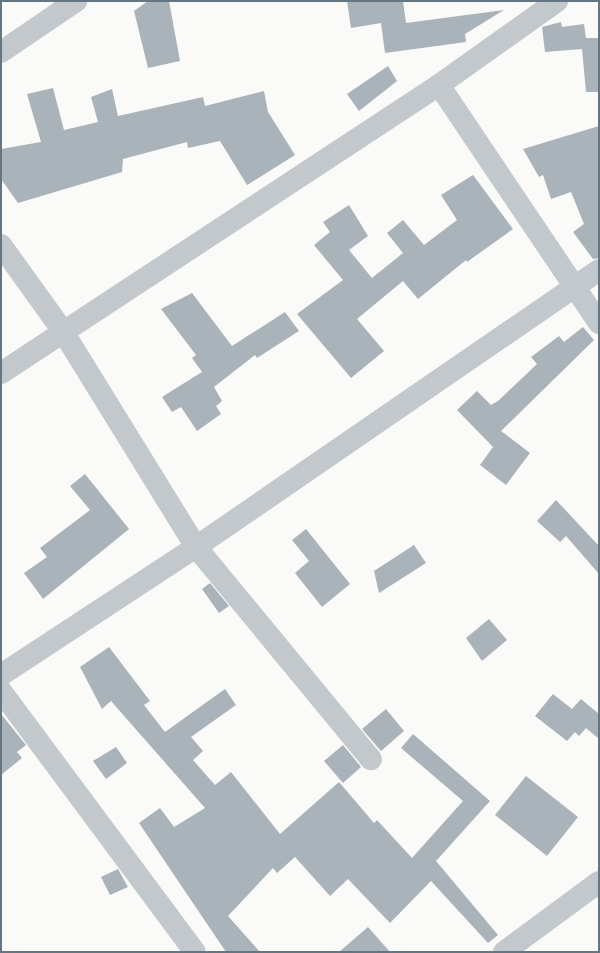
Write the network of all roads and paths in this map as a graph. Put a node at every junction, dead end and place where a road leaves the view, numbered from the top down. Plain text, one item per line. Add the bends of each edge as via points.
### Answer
1 (76, 1) edge
2 (557, 1) edge
3 (1, 52) edge
4 (438, 85) junction
5 (1, 245) edge
6 (599, 270) edge
7 (575, 288) junction
8 (599, 323) edge
9 (62, 330) junction
10 (1, 373) edge
11 (196, 547) junction
12 (1, 675) edge
13 (1, 690) edge
14 (371, 759) dead end
15 (599, 882) edge
16 (195, 952) edge
17 (504, 952) edge

1 - 3 street
2 - 4 street
4 - 7 street
4 - 9 street
5 - 9 street
6 - 7 street
7 - 8 street
7 - 11 street
9 - 10 street
9 - 11 street
11 - 12 street
11 - 14 street
13 - 16 street
15 - 17 street

